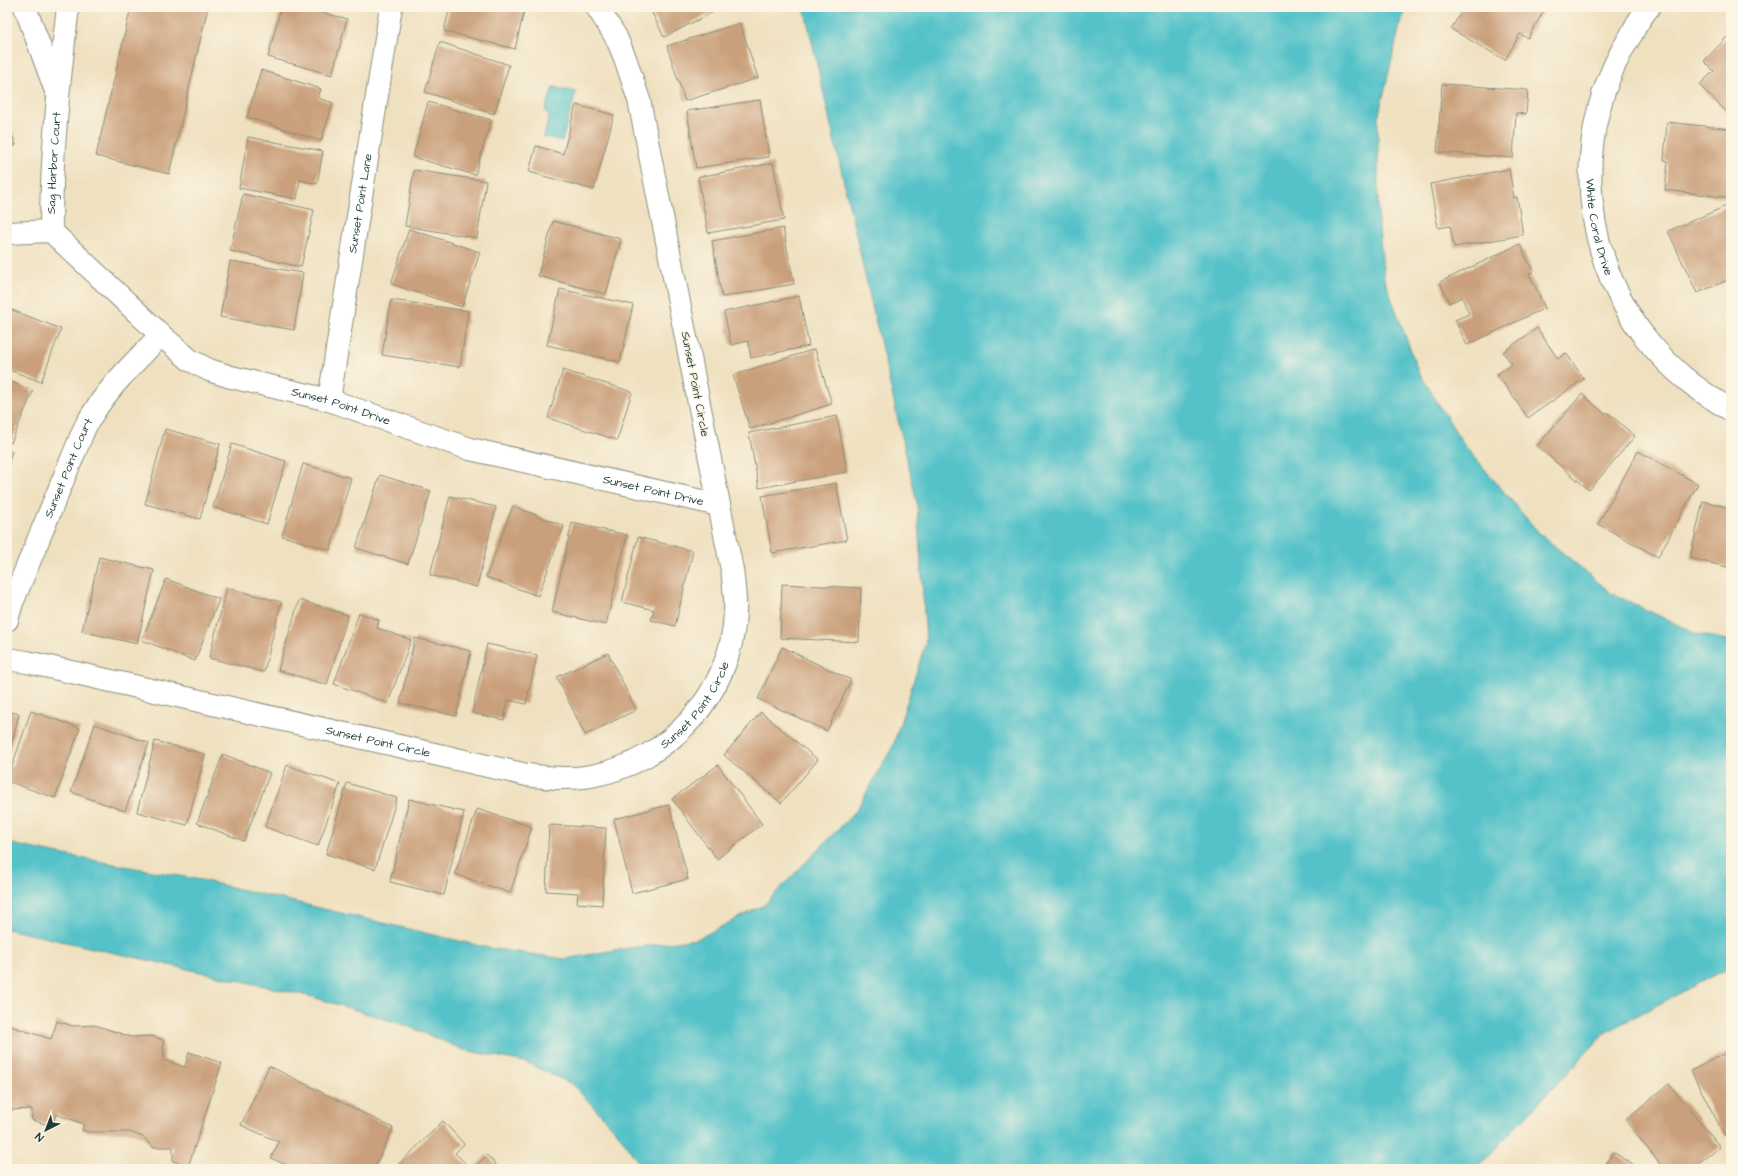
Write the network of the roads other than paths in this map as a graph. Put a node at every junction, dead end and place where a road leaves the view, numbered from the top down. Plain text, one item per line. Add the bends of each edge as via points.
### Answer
1 (25, 7) edge
2 (68, 7) edge
3 (391, 7) edge
4 (597, 7) edge
5 (1649, 7) edge
6 (57, 94) junction
7 (51, 231) junction
8 (7, 233) edge
9 (160, 335) junction
10 (328, 400) junction
11 (1731, 410) edge
12 (719, 505) junction
13 (7, 620) edge
14 (7, 659) edge

1 - 6 street, Sag Harbor Court
2 - 6 street, Sag Harbor Court
3 - 10 street, Sunset Point Lane
4 - 12 street, Sunset Point Circle via 619,44 639,100
5 - 11 street, White Coral Drive via 1618,55 1602,94 1592,136 1590,178 1593,220 1604,261 1618,293 1643,335 1687,381 1703,394
6 - 7 street, Sag Harbor Court
7 - 8 street
7 - 9 street, Sunset Point Drive
9 - 10 street, Sunset Point Drive via 190,360 209,370
9 - 13 street, Sunset Point Court via 95,406
10 - 12 street, Sunset Point Drive via 470,449
12 - 14 street, Sunset Point Circle via 735,592 733,635 720,675 698,712 668,742 631,764 591,776 548,778 527,775

